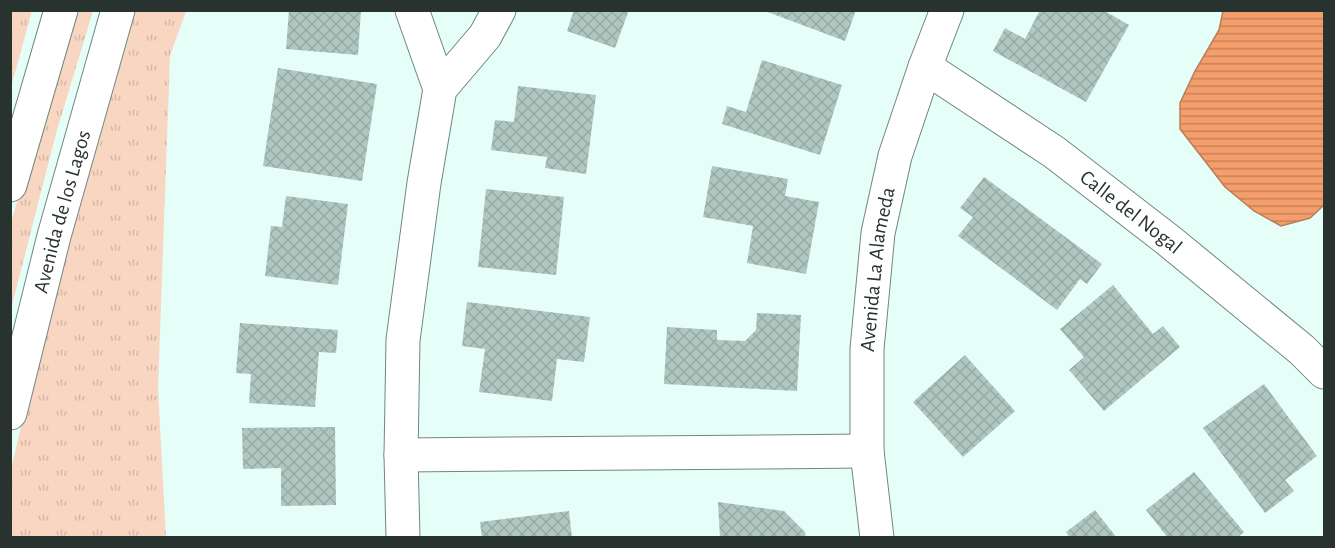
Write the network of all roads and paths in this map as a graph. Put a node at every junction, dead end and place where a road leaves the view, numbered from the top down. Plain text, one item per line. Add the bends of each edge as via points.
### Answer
1 (61, 10) edge
2 (118, 10) edge
3 (412, 10) edge
4 (499, 10) edge
5 (947, 10) edge
6 (925, 68) junction
7 (440, 89) junction
8 (10, 185) edge
9 (1324, 372) edge
10 (10, 413) edge
11 (867, 451) junction
12 (401, 455) junction
13 (403, 537) edge
14 (877, 537) edge

1 - 8 street
2 - 10 street, Avenida de los Lagos via 54,236
3 - 7 street
4 - 7 street via 485,36
5 - 6 street, Avenida La Alameda
6 - 9 street, Calle del Nogal via 1054,152 1168,240
6 - 11 street, Avenida La Alameda via 895,156 878,233 867,349
7 - 12 street via 403,340
11 - 12 street
11 - 14 street, Avenida La Alameda
12 - 13 street

